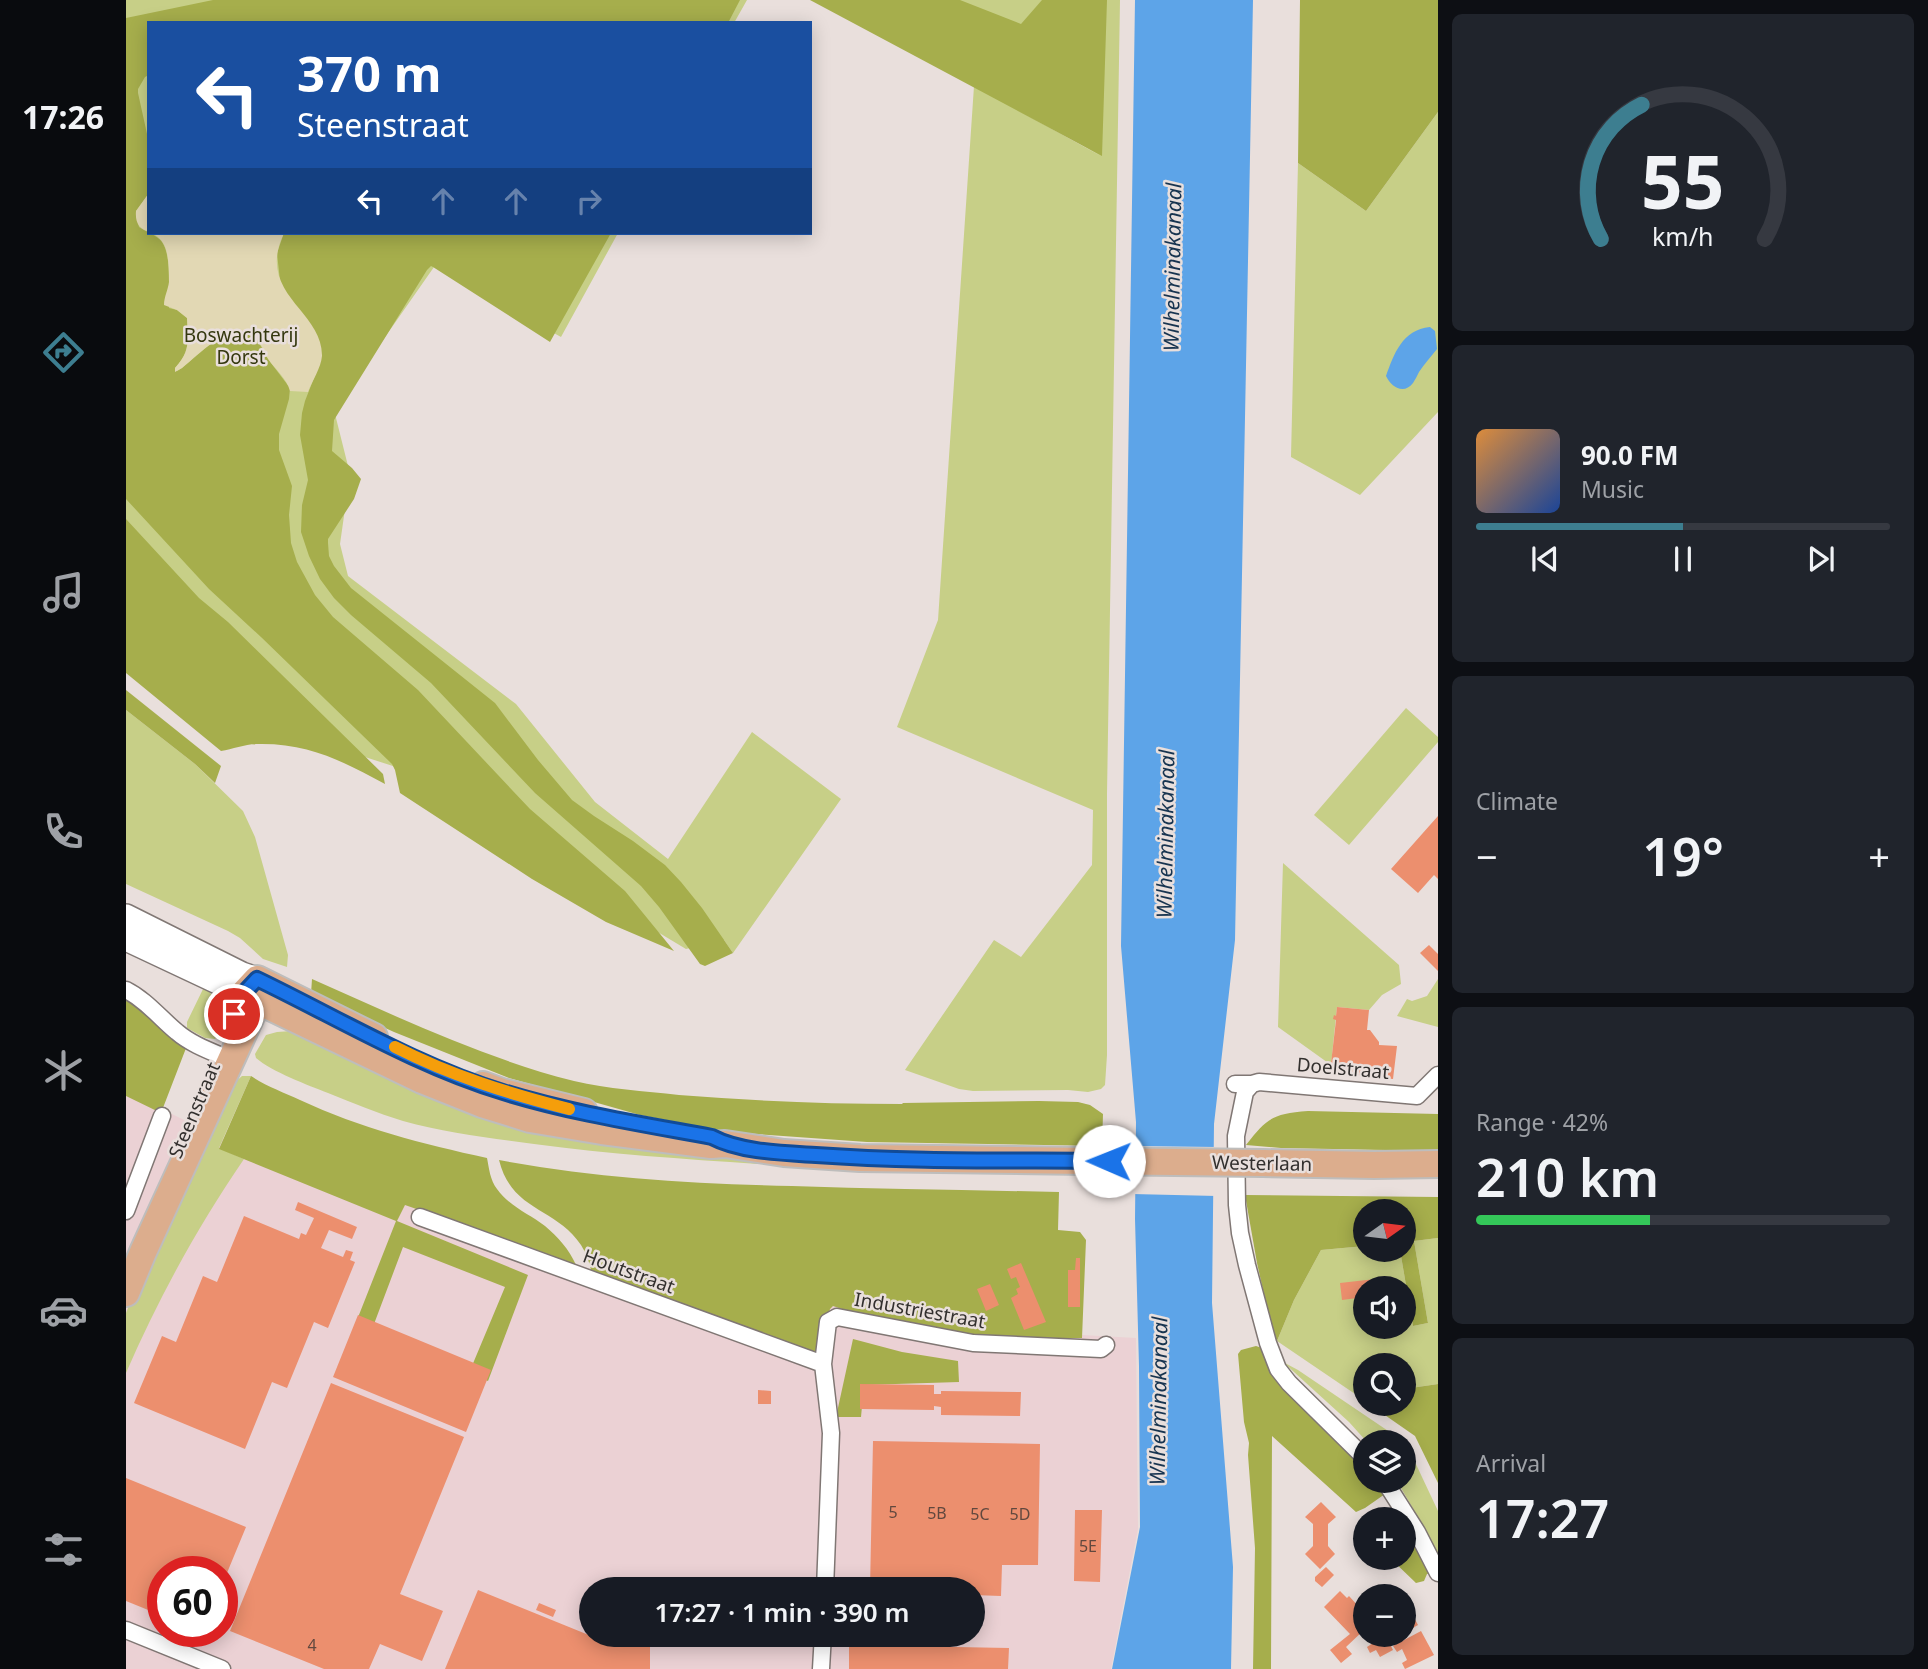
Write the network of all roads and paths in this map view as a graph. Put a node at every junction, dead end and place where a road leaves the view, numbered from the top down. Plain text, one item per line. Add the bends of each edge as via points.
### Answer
1 (126, 916) edge
2 (126, 939) edge
3 (126, 990) edge
4 (252, 991) junction
5 (224, 1057) junction
6 (1438, 1075) edge
7 (162, 1116) dead end
8 (1438, 1164) edge
9 (126, 1211) edge
10 (421, 1217) dead end
11 (126, 1293) edge
12 (1106, 1345) dead end
13 (823, 1364) junction
14 (1353, 1446) edge
15 (1392, 1493) edge
16 (1438, 1573) edge
17 (825, 1577) edge
18 (126, 1630) edge
19 (822, 1647) edge
20 (222, 1669) edge
21 (821, 1669) edge

1 - 4 main road via 242,974
2 - 4 main road
3 - 5 street via 191,1042
4 - 5 main road, Steenstraat
4 - 8 main road, Westerlaan, bridge via 502,1092 712,1137 725,1144 784,1153 860,1158
5 - 11 main road, Steenstraat
6 - 14 street, Doelstraat via 1417,1096 1243,1084 1236,1136 1237,1205 1268,1343 1289,1383
7 - 9 street, Steenstraat
10 - 13 street, Houtstraat
12 - 13 street, Industriestraat via 1101,1349 973,1343 837,1317 828,1322
13 - 17 street, Industriestraat via 831,1433
15 - 16 street
18 - 20 street
19 - 21 street

